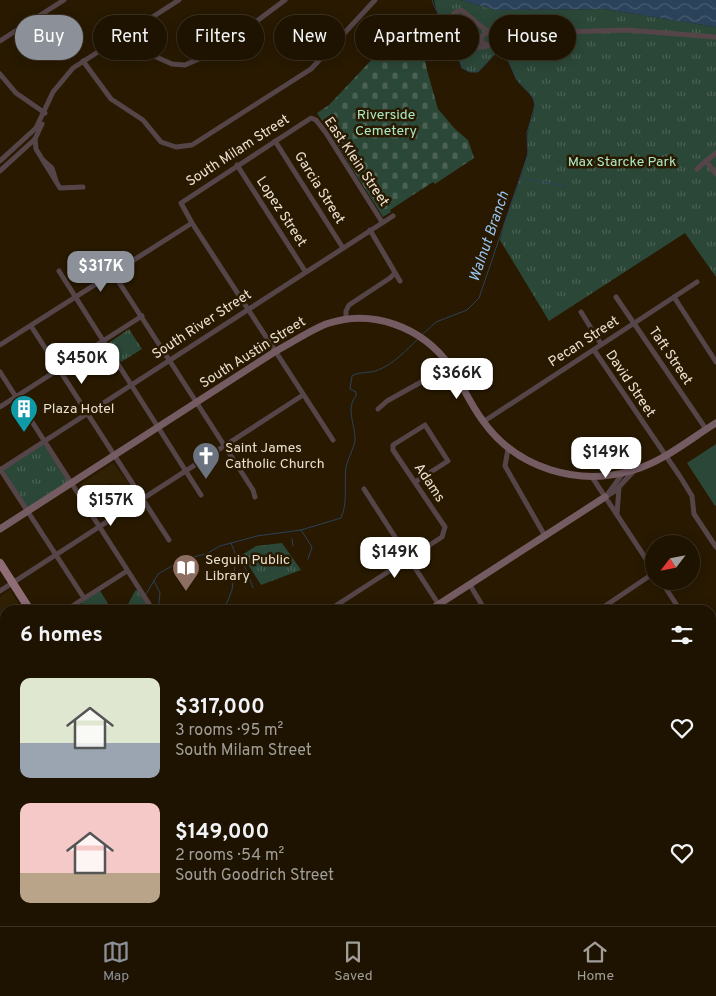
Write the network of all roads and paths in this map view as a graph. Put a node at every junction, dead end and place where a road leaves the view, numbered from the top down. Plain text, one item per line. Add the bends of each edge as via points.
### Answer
1 (64, 0) edge
2 (179, 0) edge
3 (285, 0) edge
4 (375, 1) edge
5 (156, 15) edge
6 (576, 30) edge
7 (489, 31) edge
8 (489, 32) edge
9 (716, 37) edge
10 (0, 41) edge
11 (489, 46) edge
12 (489, 46) edge
13 (93, 55) edge
14 (161, 60) edge
15 (83, 61) junction
16 (0, 74) edge
17 (44, 116) junction
18 (308, 119) joint
19 (35, 139) junction
20 (276, 140) junction
21 (28, 147) junction
22 (36, 150) junction
23 (716, 153) edge
24 (0, 161) edge
25 (706, 161) junction
26 (237, 164) junction
27 (697, 169) dead end
28 (0, 172) edge
29 (716, 174) edge
30 (83, 187) dead end
31 (393, 216) dead end
32 (382, 222) junction
33 (192, 223) junction
34 (370, 230) junction
35 (343, 248) junction
36 (58, 271) dead end
37 (306, 272) junction
38 (113, 273) junction
39 (395, 273) junction
40 (400, 281) dead end
41 (697, 282) dead end
42 (616, 296) dead end
43 (674, 297) junction
44 (74, 298) junction
45 (248, 308) junction
46 (581, 312) dead end
47 (142, 316) junction
48 (346, 319) junction
49 (634, 323) junction
50 (30, 326) junction
51 (103, 341) junction
52 (601, 344) junction
53 (0, 345) edge
54 (594, 350) junction
55 (276, 351) junction
56 (170, 359) junction
57 (716, 362) edge
58 (450, 366) junction
59 (59, 369) junction
60 (0, 372) edge
61 (131, 384) junction
62 (303, 395) junction
63 (17, 397) junction
64 (198, 402) junction
65 (0, 407) edge
66 (378, 409) dead end
67 (88, 413) junction
68 (483, 422) junction
69 (716, 423) edge
70 (158, 428) junction
71 (706, 429) junction
72 (333, 440) dead end
73 (45, 441) junction
74 (225, 446) junction
75 (508, 449) junction
76 (666, 455) junction
77 (115, 456) junction
78 (0, 470) edge
79 (635, 470) junction
80 (185, 472) junction
81 (623, 473) junction
82 (592, 476) junction
83 (415, 482) junction
84 (70, 484) junction
85 (620, 487) junction
86 (364, 489) dead end
87 (200, 495) dead end
88 (254, 497) dead end
89 (605, 497) junction
90 (143, 499) junction
91 (27, 511) junction
92 (617, 514) junction
93 (99, 528) junction
94 (0, 529) edge
95 (545, 536) junction
96 (169, 540) dead end
97 (716, 547) edge
98 (56, 555) junction
99 (410, 558) junction
100 (645, 558) edge
101 (0, 563) edge
102 (127, 571) junction
103 (645, 578) edge
104 (13, 583) junction
105 (470, 585) junction
106 (666, 590) edge
107 (0, 591) edge
108 (84, 598) junction
109 (27, 605) edge
110 (74, 605) edge
111 (149, 605) edge
112 (337, 605) edge
113 (439, 605) joint
114 (482, 605) edge
115 (607, 605) edge
116 (677, 605) edge

1 - 10 street
2 - 5 street
3 - 14 street via 215,52 185,65
4 - 15 street via 302,76 192,145 176,147 161,142 143,120 111,99
6 - 9 street via 627,30
7 - 11 street via 461,10 454,13 454,23 463,41 475,47
8 - 12 street via 481,38 483,44
13 - 15 street
15 - 17 street via 59,84
16 - 17 street via 16,93
17 - 19 street
17 - 24 street via 31,135
18 - 20 street, South Milam Street
18 - 32 street, East Klein Street via 316,120 326,133
19 - 21 street
19 - 22 street
20 - 26 street, South Milam Street
20 - 35 street, Garcia Street
21 - 22 street
21 - 28 street
22 - 30 street via 52,168 60,188
23 - 25 street
25 - 27 street
25 - 29 street
26 - 33 street, South Milam Street via 181,203
26 - 37 street, Lopez Street
31 - 32 street, South River Street
32 - 34 street, South River Street
33 - 38 street
33 - 45 street
34 - 35 street, South River Street
34 - 39 street
35 - 37 street, South River Street
36 - 44 street
37 - 45 street, South River Street
38 - 44 street
38 - 47 street
39 - 40 street
39 - 48 street via 349,305
41 - 43 street, Pecan Street
42 - 49 street, Taft Street
43 - 49 street, Pecan Street
43 - 57 street
44 - 50 street
44 - 51 street
45 - 55 street
45 - 56 street, South River Street
46 - 52 street, David Street
47 - 51 street
47 - 56 street
48 - 55 main road, South Austin Street via 318,328
48 - 58 main road, South Austin Street via 366,318 393,323 422,338
49 - 52 street, Pecan Street
49 - 71 street, Taft Street
50 - 53 street
50 - 59 street
51 - 59 street
51 - 61 street
52 - 54 street, Pecan Street
54 - 68 street, Pecan Street
54 - 76 street, David Street
55 - 62 street
55 - 64 main road, South Austin Street
56 - 61 street, South River Street
56 - 64 street
58 - 66 street
58 - 68 main road, South Austin Street
59 - 63 street
59 - 67 street
60 - 63 street
61 - 67 street, South River Street
61 - 70 street
62 - 72 street
62 - 74 street
63 - 65 street
63 - 73 street
64 - 70 main road, South Austin Street
64 - 74 street
67 - 73 street, South River Street
67 - 77 street
68 - 75 main road, South Austin Street
69 - 71 main road, South Austin Street
70 - 77 main road, South Austin Street
70 - 80 street
71 - 76 main road, South Austin Street
73 - 78 street, South River Street
73 - 84 street
74 - 80 street
74 - 88 street via 253,490
75 - 82 main road, South Austin Street via 547,469
75 - 95 street via 504,466
76 - 79 main road, South Austin Street
76 - 97 street, David Street via 692,496 694,514
77 - 84 main road, South Austin Street
77 - 90 street
78 - 91 street
79 - 81 main road, South Austin Street
79 - 85 street
80 - 87 street
80 - 90 street
81 - 82 main road, South Austin Street
81 - 89 street
82 - 89 street
83 - 83 street, Adams via 392,446 425,425 448,461
83 - 99 street, Adams via 445,527 445,532
84 - 91 main road, South Austin Street
84 - 93 street
85 - 89 street
85 - 92 street
86 - 99 street
89 - 92 street
89 - 95 main road
90 - 93 street
90 - 96 street
91 - 94 main road, South Austin Street
91 - 98 street
92 - 100 street
93 - 98 street
93 - 102 street
95 - 105 main road
98 - 104 street
98 - 108 street
99 - 112 street
99 - 113 street
101 - 104 main road
102 - 108 street
102 - 111 street
103 - 115 street
104 - 107 street
104 - 109 main road
105 - 113 main road
105 - 114 street
106 - 116 street
108 - 110 street

